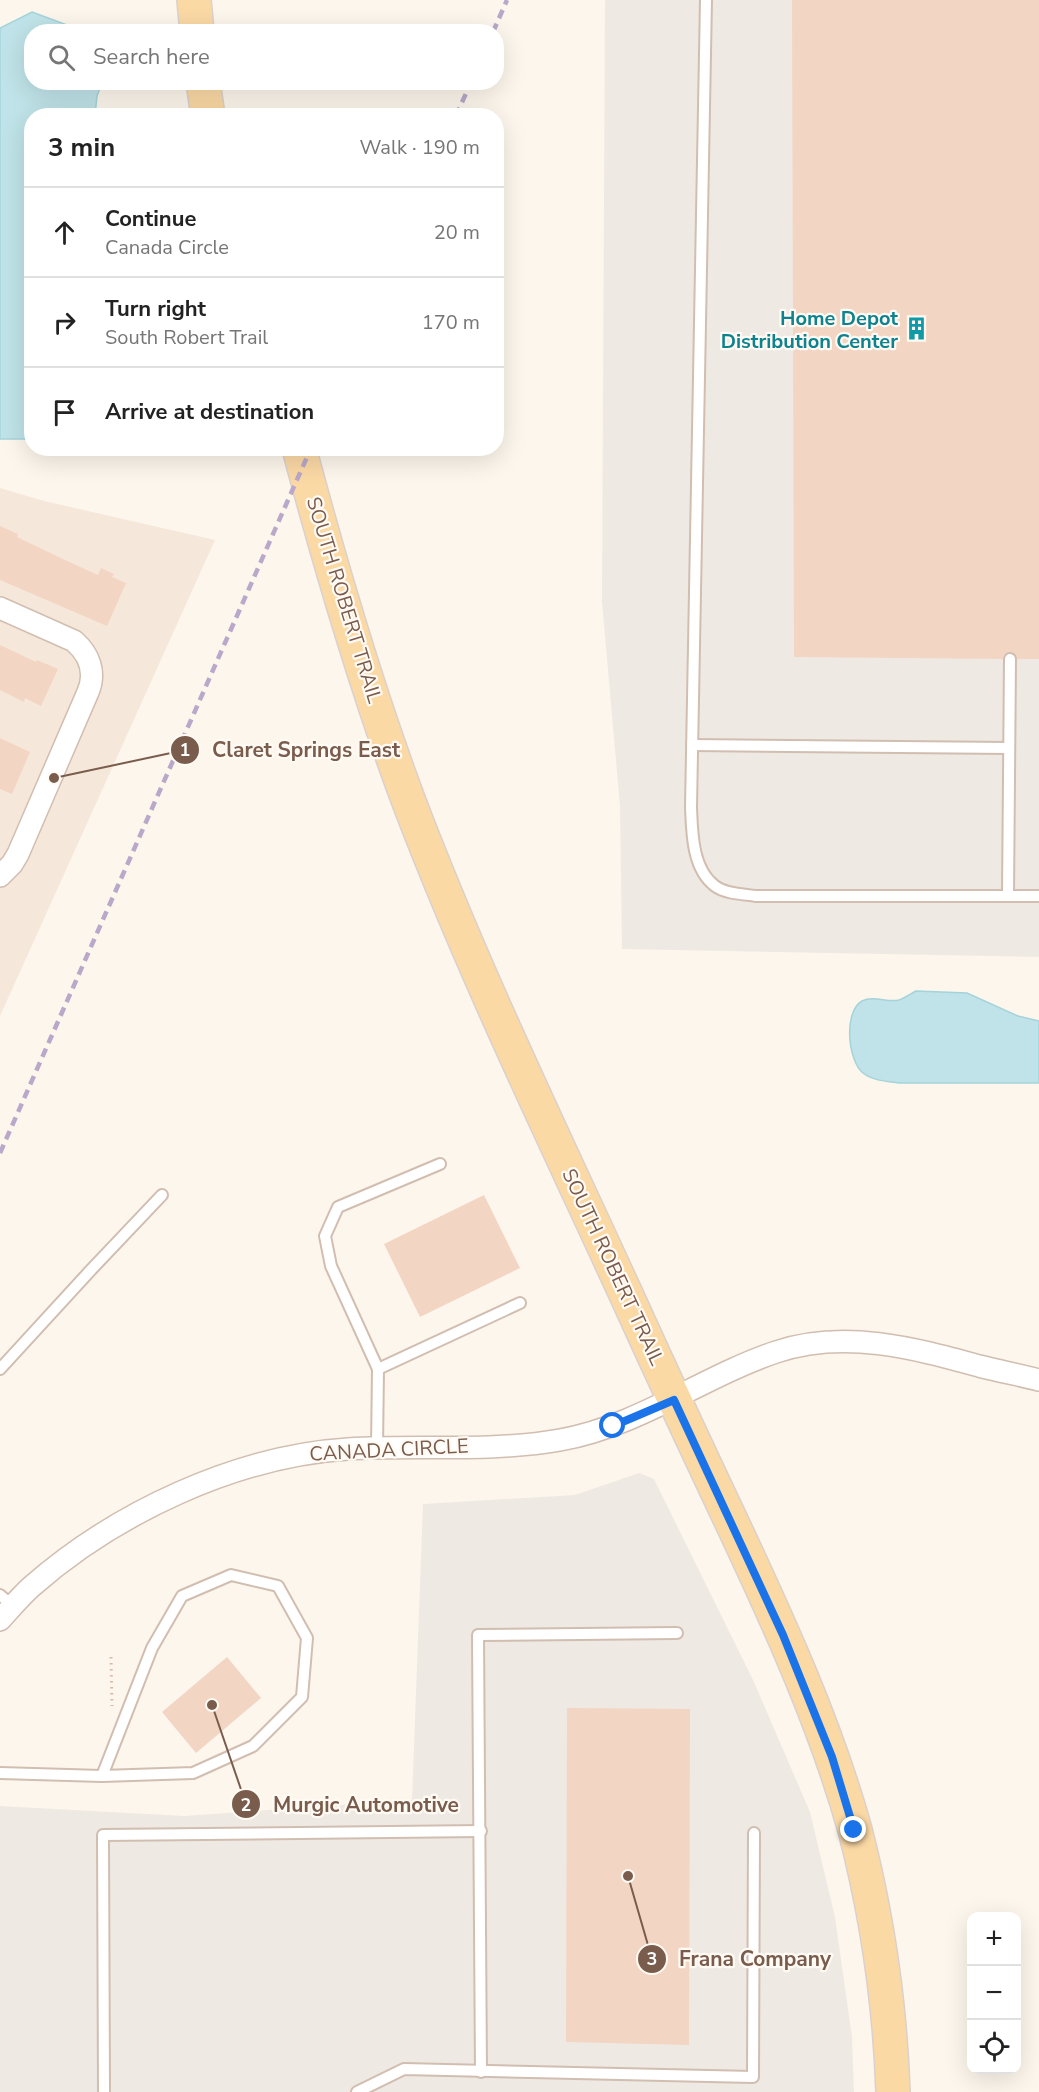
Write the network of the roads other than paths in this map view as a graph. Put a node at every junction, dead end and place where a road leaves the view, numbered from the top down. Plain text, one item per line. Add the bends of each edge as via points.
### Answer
1 (194, 0) edge
2 (706, 0) edge
3 (196, 24) edge
4 (204, 90) edge
5 (207, 108) edge
6 (301, 456) edge
7 (0, 608) edge
8 (1010, 659) dead end
9 (692, 745) junction
10 (1009, 748) junction
11 (0, 876) edge
12 (1008, 896) junction
13 (1039, 896) edge
14 (440, 1164) dead end
15 (162, 1196) dead end
16 (520, 1303) dead end
17 (0, 1369) edge
18 (378, 1369) junction
19 (1039, 1380) edge
20 (674, 1400) junction
21 (377, 1448) junction
22 (4, 1607) edge
23 (677, 1633) dead end
24 (0, 1773) edge
25 (102, 1776) junction
26 (481, 1831) junction
27 (754, 1833) dead end
28 (481, 2072) junction
29 (104, 2092) edge
30 (357, 2092) edge
31 (893, 2092) edge

1 - 3 main road
2 - 9 lane
4 - 5 main road
6 - 20 main road, SOUTH ROBERT TRAIL via 369,690 414,814 508,1037
7 - 11 street via 74,641 89,661 92,677 18,854
8 - 10 lane
9 - 10 lane
9 - 12 lane via 692,837 698,859 715,886 756,896
10 - 12 lane
12 - 13 lane
14 - 18 lane via 338,1208 325,1236 331,1266
15 - 17 lane
16 - 18 lane
18 - 21 lane
19 - 20 street, CANADA CIRCLE via 906,1347 835,1342 806,1344 751,1361
20 - 21 street, CANADA CIRCLE via 613,1426 560,1440
20 - 31 main road, SOUTH ROBERT TRAIL via 783,1635 835,1767 854,1830 877,1938
21 - 22 street, CANADA CIRCLE via 279,1459 200,1484 142,1512 77,1551
23 - 26 lane via 478,1635
24 - 25 lane
25 - 25 lane via 193,1773 253,1746 302,1697 308,1638 278,1586 231,1575 182,1596 152,1648
26 - 28 lane
26 - 29 lane via 103,1835
27 - 28 lane via 753,2077
28 - 30 lane via 404,2069

